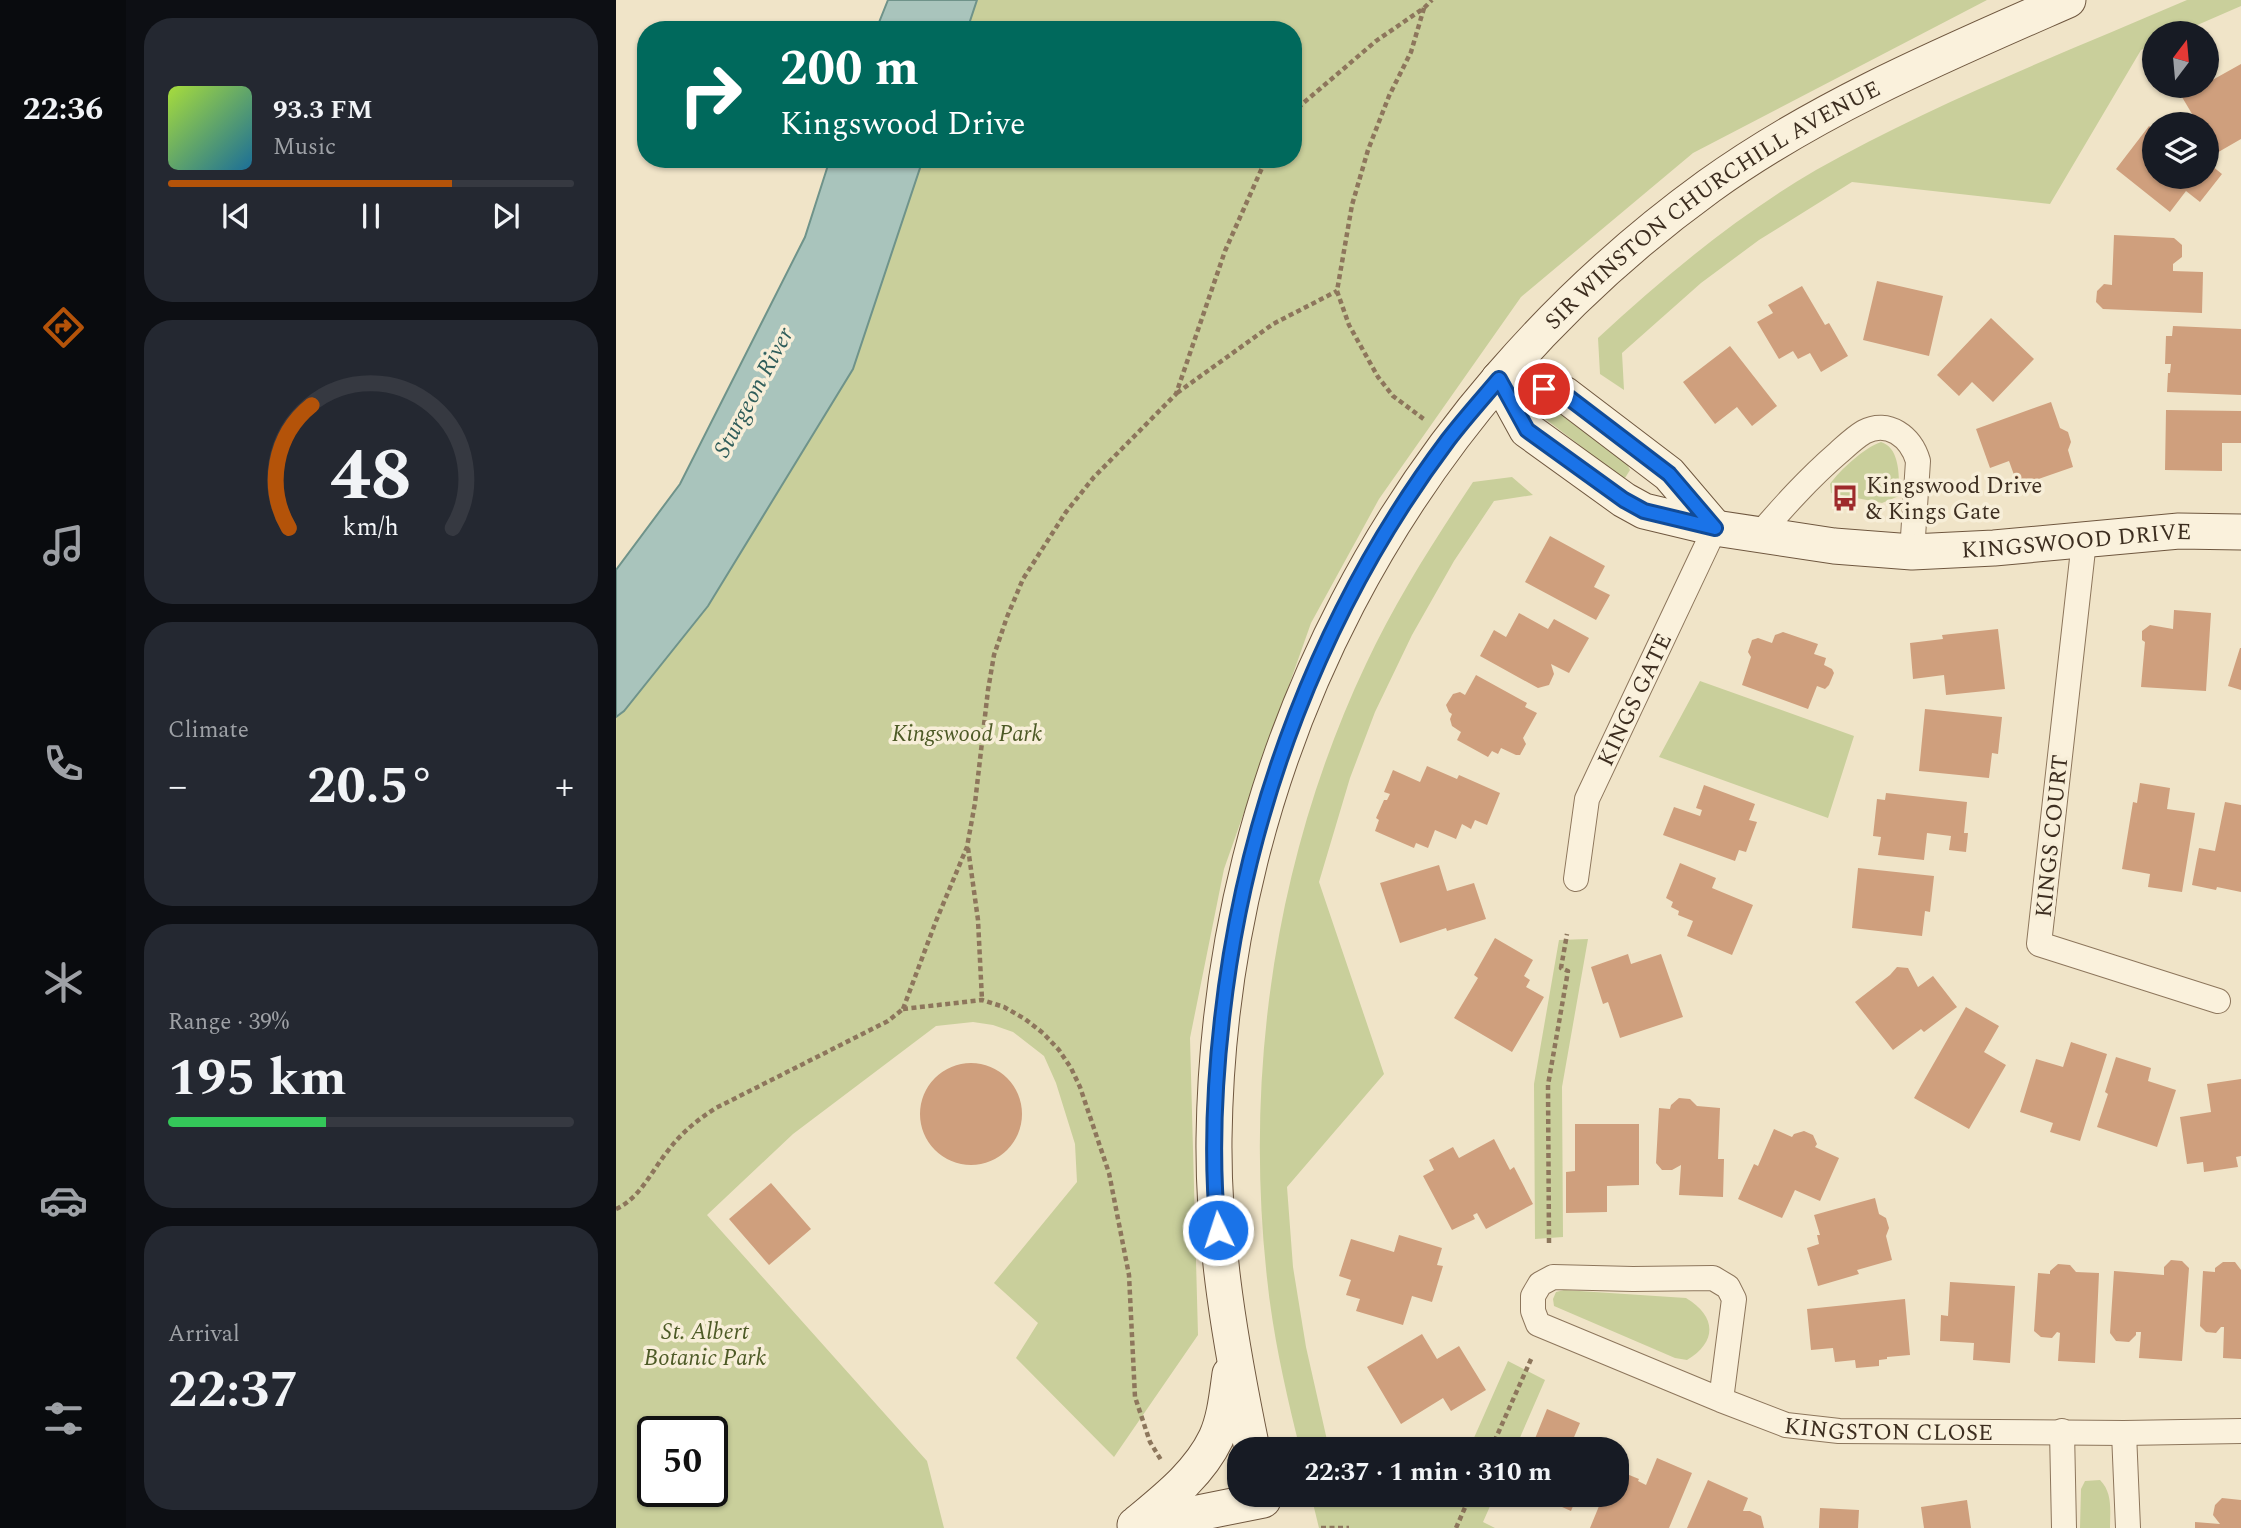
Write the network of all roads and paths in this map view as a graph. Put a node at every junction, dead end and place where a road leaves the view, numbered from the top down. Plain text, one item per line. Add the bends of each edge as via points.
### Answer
1 (1432, 0) edge
2 (2068, 0) edge
3 (1424, 8) junction
4 (1302, 104) edge
5 (1262, 168) edge
6 (1337, 291) junction
7 (1499, 379) junction
8 (1176, 394) junction
9 (1425, 420) dead end
10 (1715, 528) junction
11 (2241, 532) edge
12 (1758, 536) junction
13 (2084, 541) junction
14 (1912, 552) junction
15 (967, 847) junction
16 (1576, 879) dead end
17 (1567, 934) dead end
18 (982, 1000) junction
19 (2218, 1001) dead end
20 (903, 1009) junction
21 (616, 1209) edge
22 (1549, 1243) dead end
23 (1233, 1357) junction
24 (1532, 1357) dead end
25 (1721, 1401) junction
26 (2241, 1431) edge
27 (2062, 1432) junction
28 (2124, 1433) junction
29 (1250, 1437) edge
30 (1496, 1437) edge
31 (1162, 1462) dead end
32 (1265, 1507) edge
33 (1465, 1507) edge
34 (1130, 1527) edge
35 (1321, 1528) edge
36 (1349, 1528) edge
37 (1456, 1528) edge
38 (2064, 1528) edge
39 (2128, 1528) edge

1 - 3 path
2 - 7 main road, SIR WINSTON CHURCHILL AVENUE via 1829,111 1712,184 1578,295
3 - 4 path via 1376,41
3 - 6 path via 1411,52 1368,150 1352,205
5 - 8 path via 1225,251
6 - 8 path via 1273,324
6 - 9 path via 1349,326 1378,377 1393,396
7 - 10 main road via 1564,394 1669,474
7 - 10 main road, KINGSWOOD DRIVE via 1527,430 1624,500 1644,511
7 - 23 main road, SIR WINSTON CHURCHILL AVENUE via 1449,439 1374,551 1310,679 1256,832 1227,975 1217,1065 1216,1207
8 - 15 path via 1094,477 1024,579 994,655
10 - 12 main road, KINGSWOOD DRIVE
10 - 16 street, KINGS GATE via 1587,799
11 - 13 main road, KINGSWOOD DRIVE via 2179,531
12 - 14 main road, KINGSWOOD DRIVE
12 - 14 street via 1806,481 1863,433 1881,428 1909,441 1918,461
13 - 14 main road, KINGSWOOD DRIVE
13 - 19 street, KINGS COURT via 2039,944
15 - 18 path via 978,920
15 - 20 path
17 - 22 path via 1561,968 1568,971 1548,1085
18 - 20 path
18 - 31 path via 1025,1018 1043,1033 1059,1050 1080,1087 1109,1173 1129,1275 1135,1397 1150,1443
20 - 21 path via 700,1118 683,1132 632,1199
23 - 29 main road, SIR WINSTON CHURCHILL AVENUE
23 - 34 main road via 1216,1438 1174,1493
24 - 30 path
25 - 25 street, KINGSTON CLOSE via 1538,1324 1532,1311 1540,1284 1553,1276 1713,1278 1728,1287 1734,1299
25 - 27 street, KINGSTON CLOSE via 1786,1425 1839,1431
26 - 28 street, KINGSTON CLOSE
27 - 28 street, KINGSTON CLOSE
27 - 38 street
28 - 39 street
32 - 34 main road
33 - 37 path
35 - 36 path

